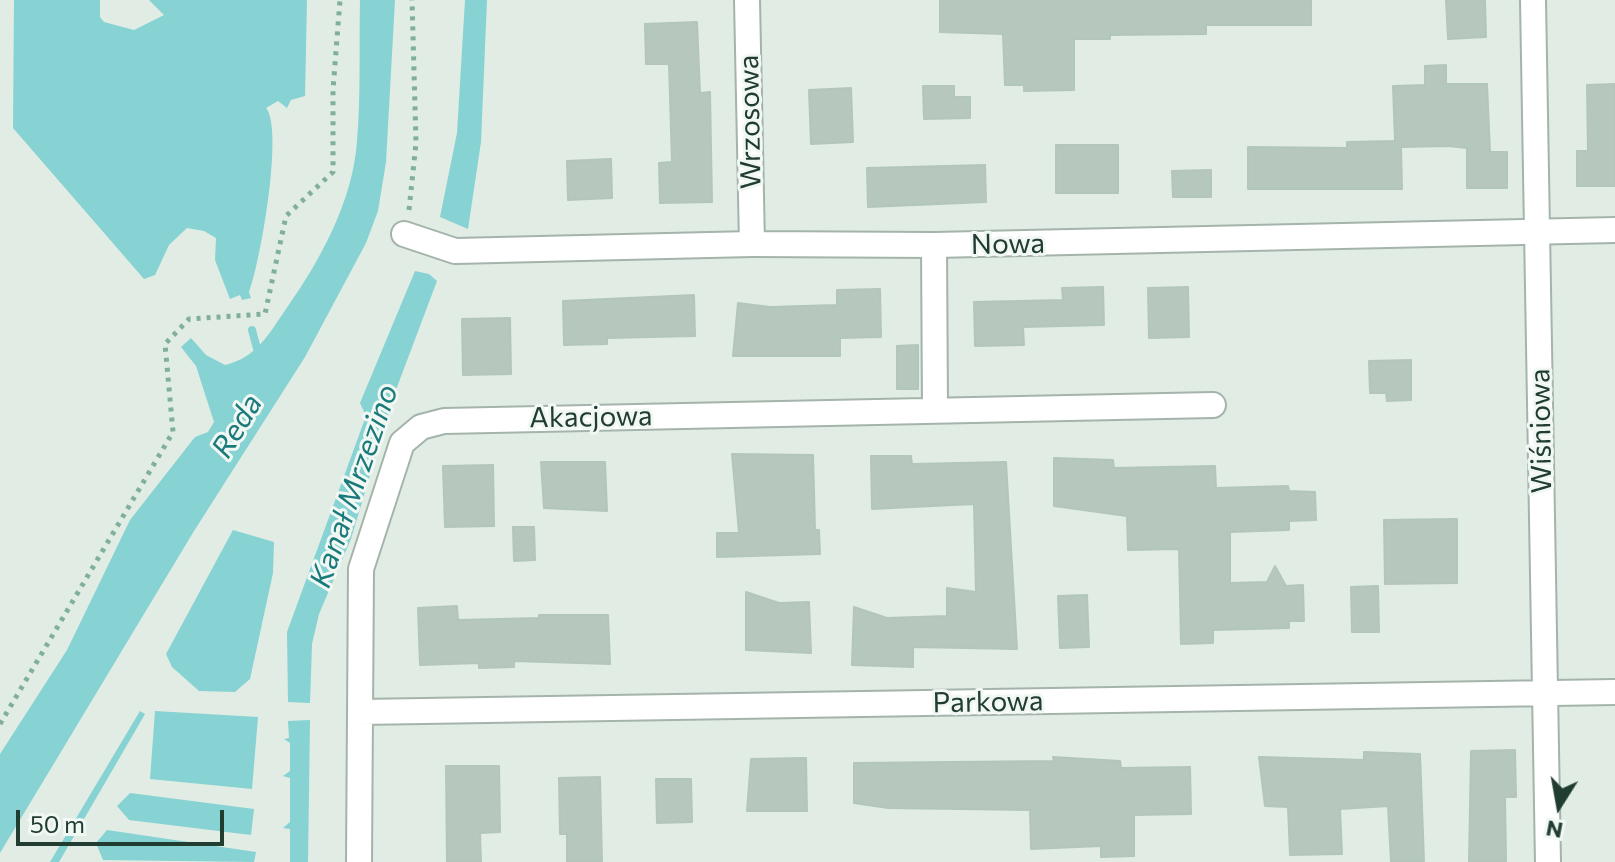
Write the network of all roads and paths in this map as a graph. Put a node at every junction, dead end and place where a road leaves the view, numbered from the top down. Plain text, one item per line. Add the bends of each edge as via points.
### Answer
1 (340, 0) edge
2 (412, 0) edge
3 (747, 0) edge
4 (1533, 0) edge
5 (1615, 230) edge
6 (1537, 232) junction
7 (404, 234) joint
8 (752, 244) junction
9 (934, 245) junction
10 (1213, 405) dead end
11 (935, 409) junction
12 (1615, 692) edge
13 (1546, 694) junction
14 (361, 712) junction
15 (0, 724) edge
16 (359, 862) edge
17 (1548, 862) edge

1 - 15 path via 333,172 286,216 265,314 189,319 165,344 173,432
2 - 7 path via 416,143
3 - 8 street, Wrzosowa
4 - 6 street, Wiśniowa
5 - 6 street, Nowa
6 - 9 street, Nowa
6 - 13 street, Wiśniowa
7 - 8 street, Nowa via 455,251
8 - 9 street, Nowa
9 - 11 street
10 - 11 street, Akacjowa
11 - 14 street, Akacjowa via 444,421 421,427 402,443 361,569
12 - 13 street, Parkowa
13 - 14 street, Parkowa
13 - 17 street, Wiśniowa
14 - 16 street, Akacjowa

